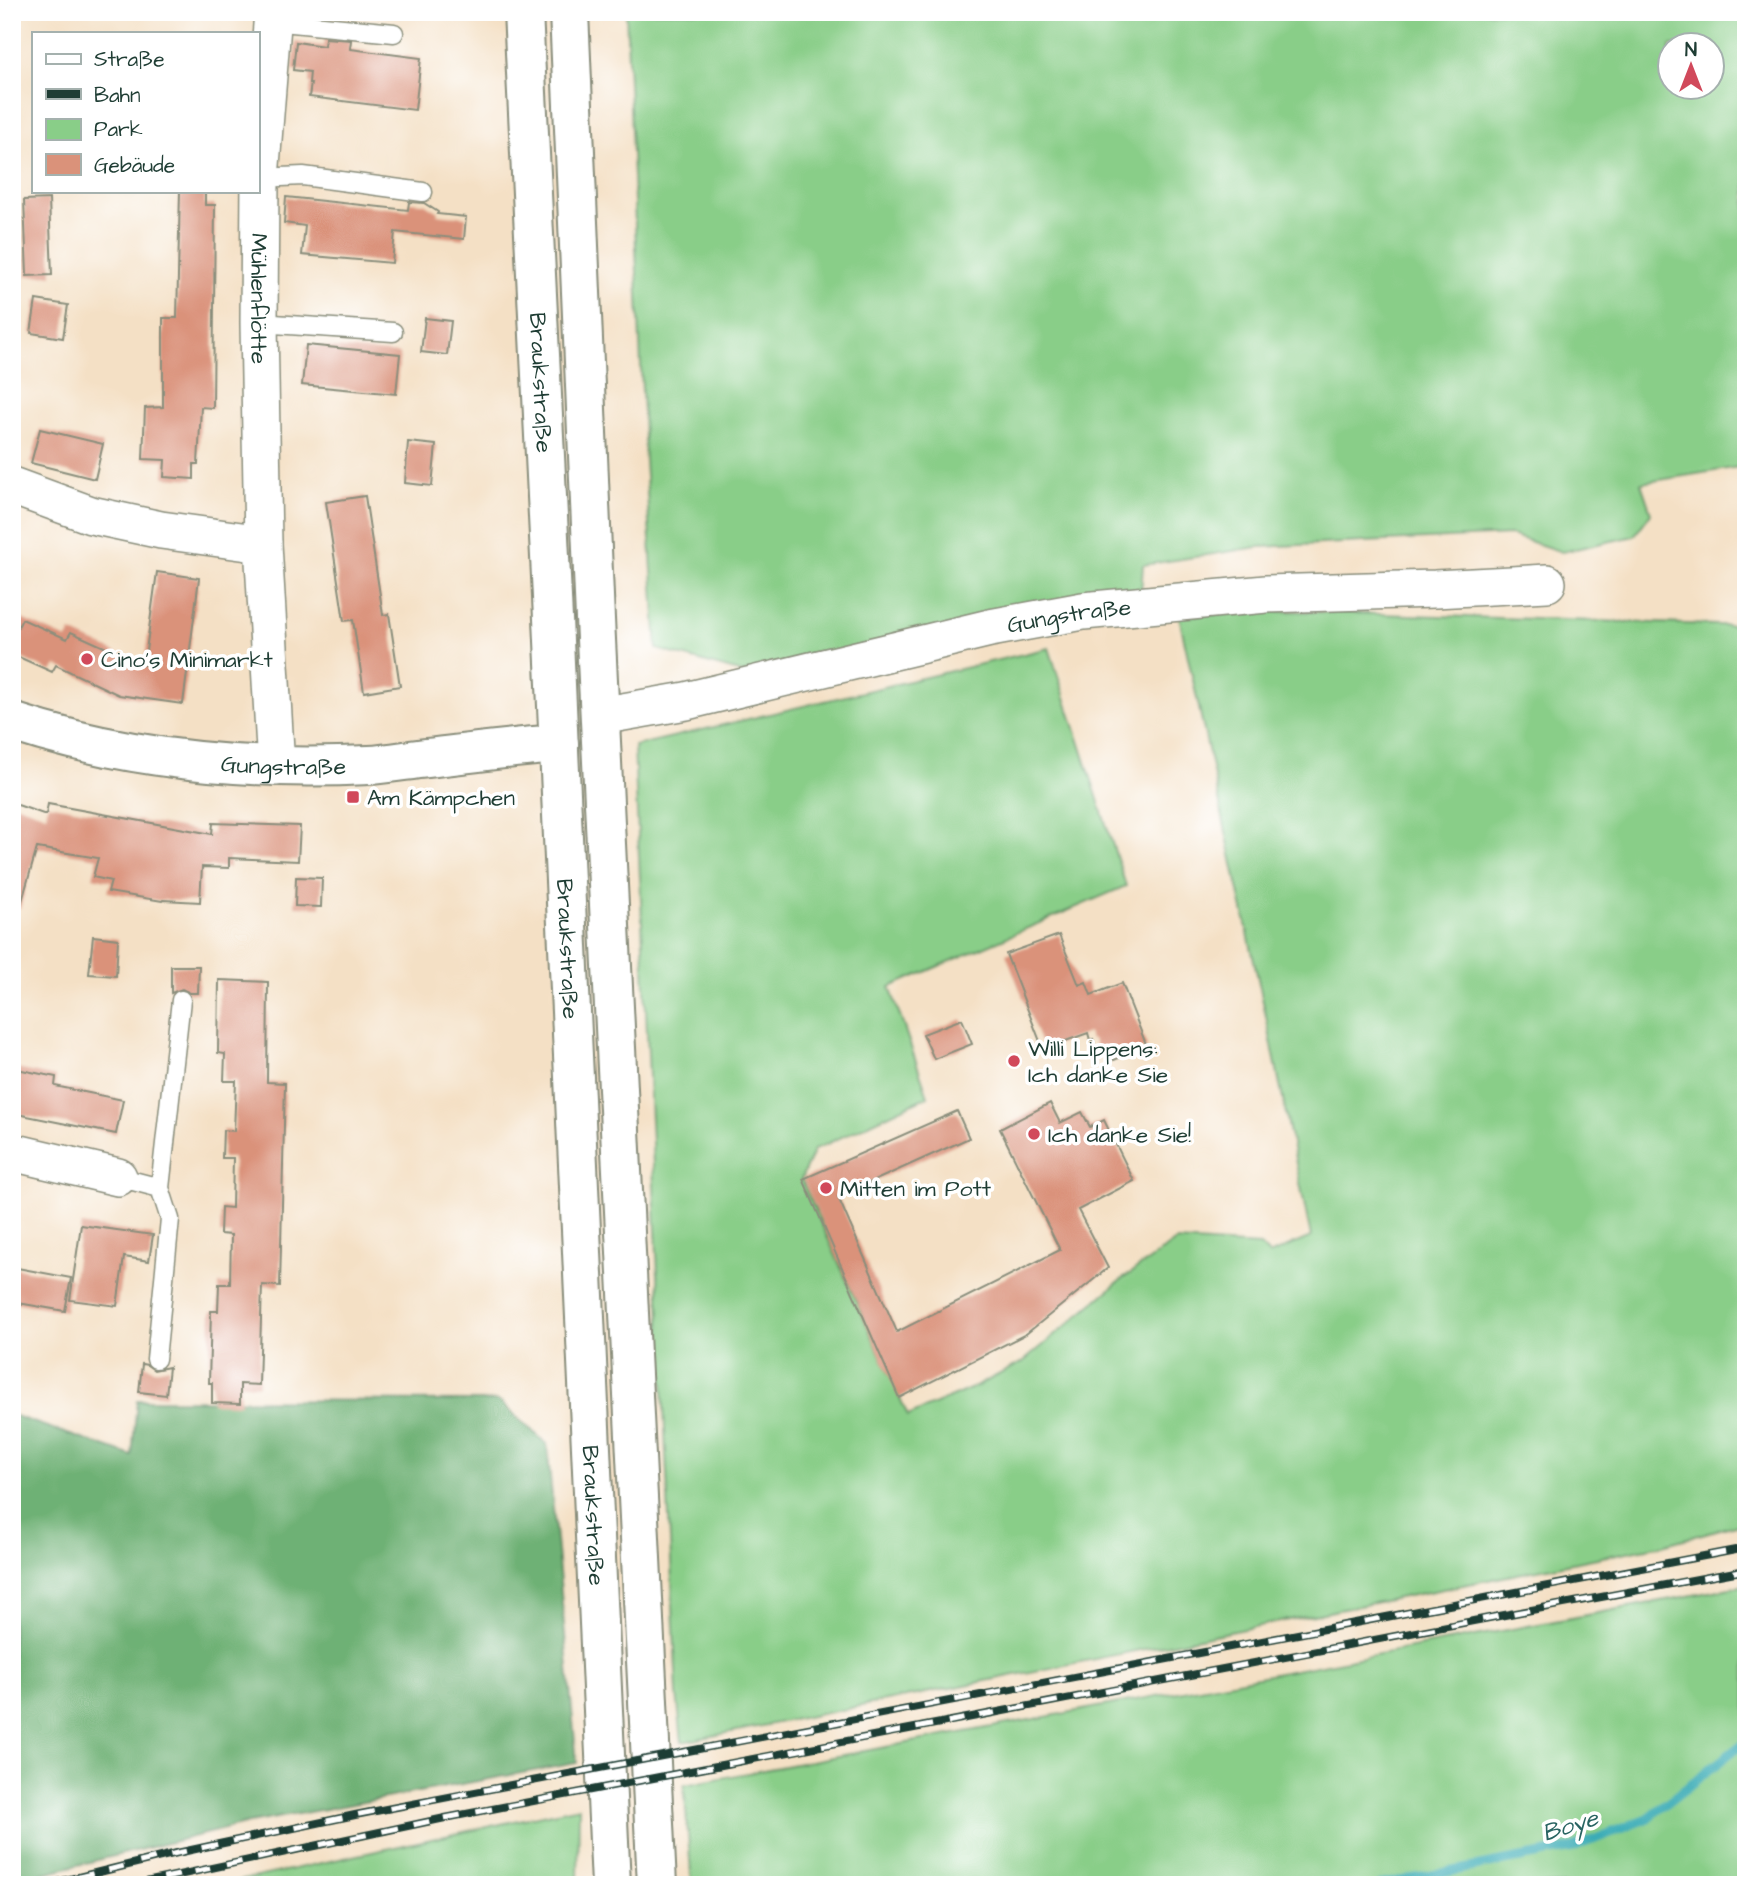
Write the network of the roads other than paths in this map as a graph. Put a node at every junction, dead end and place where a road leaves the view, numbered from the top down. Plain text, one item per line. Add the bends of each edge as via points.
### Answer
1 (523, 12) edge
2 (569, 12) edge
3 (272, 16) edge
4 (394, 33) dead end
5 (260, 178) junction
6 (424, 192) dead end
7 (259, 323) junction
8 (393, 332) dead end
9 (12, 486) edge
10 (263, 544) junction
11 (1547, 583) dead end
12 (600, 716) junction
13 (12, 722) edge
14 (559, 744) junction
15 (276, 767) junction
16 (181, 1000) dead end
17 (12, 1152) edge
18 (118, 1177) joint
19 (160, 1188) junction
20 (156, 1359) dead end
21 (611, 1885) edge
22 (657, 1885) edge

1 - 14 main road, Braukstraße
2 - 12 main road, Braukstraße
3 - 4 lane
3 - 5 street, Mühlenflötte
5 - 6 lane via 303,176
5 - 7 street, Mühlenflötte
7 - 8 lane
7 - 10 street, Mühlenflötte
9 - 10 street via 91,515
10 - 15 street, Mühlenflötte
11 - 12 street, Gungstraße via 1266,594 1083,611 989,628 686,701
12 - 22 main road, Braukstraße
13 - 15 main road, Gungstraße via 140,754
14 - 15 main road, Gungstraße via 371,765
14 - 21 main road, Braukstraße
16 - 19 lane
17 - 18 street
18 - 19 lane
19 - 20 lane via 170,1219

